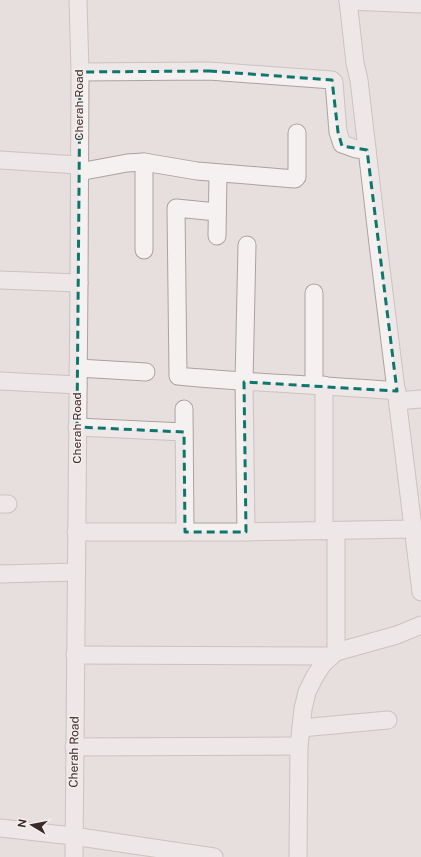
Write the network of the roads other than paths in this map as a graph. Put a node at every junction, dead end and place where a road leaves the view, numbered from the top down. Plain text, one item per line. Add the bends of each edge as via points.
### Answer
1 (78, 0) edge
2 (348, 0) edge
3 (421, 4) edge
4 (80, 72) junction
5 (297, 133) dead end
6 (367, 150) junction
7 (0, 160) edge
8 (144, 162) junction
9 (78, 168) junction
10 (218, 172) junction
11 (217, 212) junction
12 (218, 236) dead end
13 (247, 245) dead end
14 (144, 250) dead end
15 (0, 280) edge
16 (79, 283) junction
17 (314, 293) dead end
18 (146, 372) dead end
19 (78, 376) junction
20 (0, 381) edge
21 (244, 382) junction
22 (319, 385) junction
23 (397, 396) junction
24 (421, 398) edge
25 (184, 409) dead end
26 (77, 427) junction
27 (184, 432) junction
28 (414, 530) junction
29 (330, 531) junction
30 (76, 532) junction
31 (185, 532) junction
32 (246, 532) junction
33 (76, 572) junction
34 (0, 574) edge
35 (421, 592) edge
36 (421, 625) edge
37 (334, 654) junction
38 (75, 655) junction
39 (388, 720) dead end
40 (301, 728) junction
41 (299, 746) junction
42 (74, 747) junction
43 (0, 828) edge
44 (73, 836) junction
45 (74, 857) edge
46 (214, 857) edge
47 (298, 857) edge

1 - 4 street, Cherah Road
2 - 3 street
2 - 6 street
4 - 6 street via 208,71 332,80 338,132 342,144
4 - 9 street, Cherah Road
5 - 10 street via 295,179
6 - 23 street
7 - 9 street
8 - 9 street
8 - 10 street
8 - 14 street
9 - 16 street, Cherah Road
10 - 11 street
11 - 12 street
11 - 21 street via 176,208 178,376
13 - 21 street
15 - 16 street
16 - 19 street, Cherah Road
17 - 22 street
18 - 19 street
19 - 20 street
19 - 26 street, Cherah Road
21 - 22 street
21 - 32 street
22 - 23 street
22 - 29 street
23 - 24 street
23 - 28 street
25 - 27 street
26 - 27 street
26 - 30 street, Cherah Road
27 - 31 street
28 - 29 street
28 - 35 street
29 - 32 street
29 - 37 street
30 - 31 street
30 - 33 street, Cherah Road
31 - 32 street
33 - 34 street
33 - 38 street, Cherah Road
36 - 37 street
37 - 38 street
37 - 40 street via 323,664 307,692
38 - 42 street, Cherah Road
39 - 40 street
40 - 41 street
41 - 42 street
41 - 47 street
42 - 44 street, Cherah Road
43 - 44 street
44 - 45 street, Cherah Road
44 - 46 street

